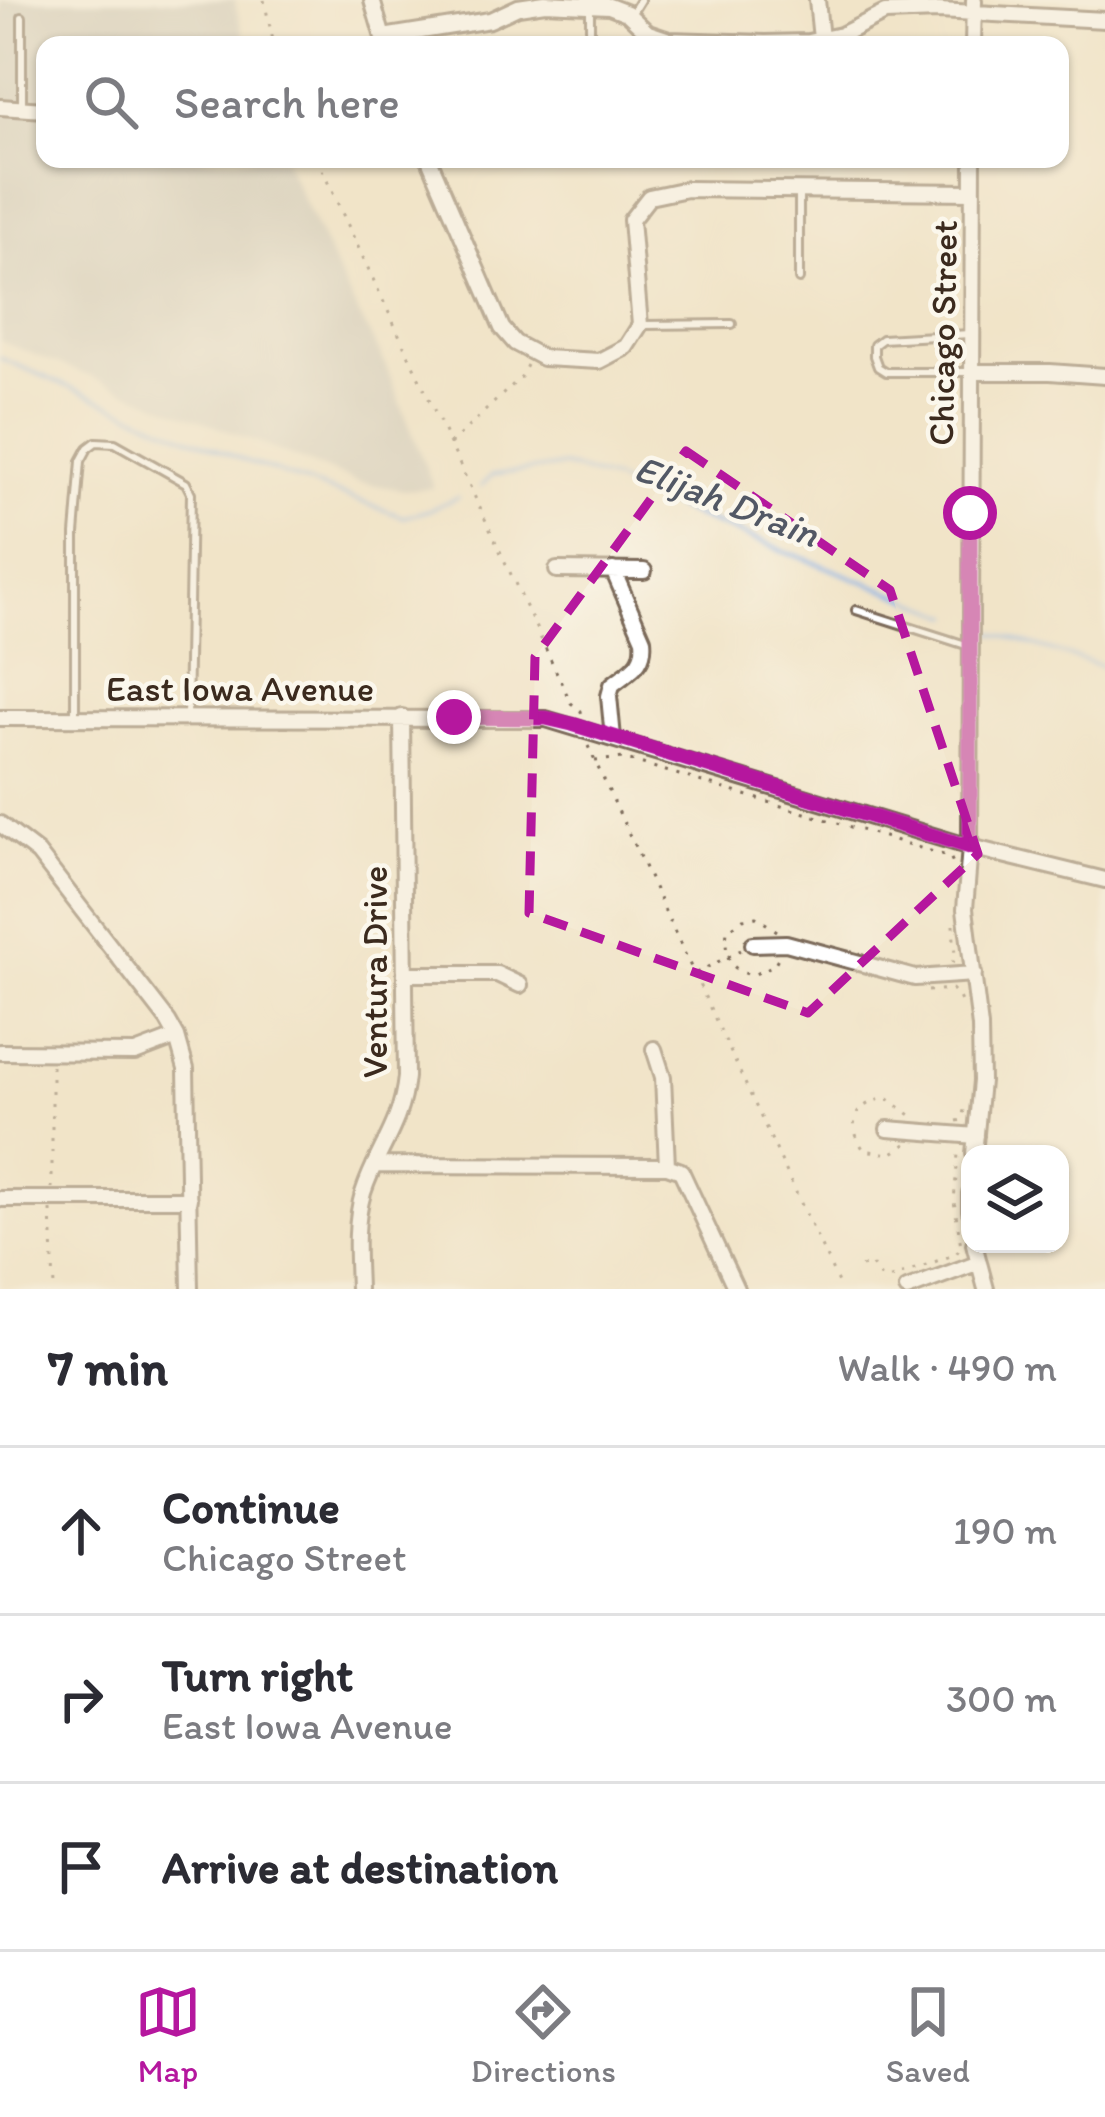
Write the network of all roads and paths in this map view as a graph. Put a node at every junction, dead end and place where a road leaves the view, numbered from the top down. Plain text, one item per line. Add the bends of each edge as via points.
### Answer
1 (264, 0) edge
2 (372, 0) edge
3 (640, 0) edge
4 (817, 0) edge
5 (590, 5) junction
6 (974, 7) edge
7 (630, 16) junction
8 (22, 17) dead end
9 (1105, 20) edge
10 (272, 36) edge
11 (383, 36) edge
12 (409, 36) edge
13 (590, 36) edge
14 (657, 36) edge
15 (821, 36) edge
16 (837, 36) edge
17 (0, 107) edge
18 (22, 108) junction
19 (36, 109) edge
20 (321, 168) edge
21 (433, 168) edge
22 (973, 168) edge
23 (799, 190) junction
24 (973, 192) junction
25 (799, 279) dead end
26 (732, 324) dead end
27 (640, 325) junction
28 (974, 334) junction
29 (531, 354) junction
30 (973, 372) junction
31 (1105, 376) edge
32 (449, 446) junction
33 (557, 570) dead end
34 (613, 571) junction
35 (644, 571) dead end
36 (856, 610) dead end
37 (969, 646) junction
38 (402, 717) junction
39 (0, 718) edge
40 (75, 718) junction
41 (187, 718) junction
42 (583, 719) dead end
43 (613, 738) junction
44 (584, 741) dead end
45 (595, 761) junction
46 (0, 824) edge
47 (970, 847) junction
48 (955, 877) dead end
49 (1105, 880) edge
50 (953, 923) dead end
51 (778, 932) dead end
52 (753, 944) joint
53 (788, 956) dead end
54 (727, 958) junction
55 (941, 969) dead end
56 (406, 974) junction
57 (694, 974) junction
58 (974, 974) junction
59 (520, 985) dead end
60 (932, 991) dead end
61 (966, 1012) dead end
62 (177, 1037) junction
63 (655, 1049) dead end
64 (0, 1052) edge
65 (50, 1052) junction
66 (966, 1100) dead end
67 (919, 1120) dead end
68 (944, 1125) dead end
69 (888, 1129) dead end
70 (976, 1136) junction
71 (908, 1142) dead end
72 (953, 1145) dead end
73 (975, 1145) edge
74 (374, 1165) junction
75 (667, 1166) junction
76 (0, 1199) edge
77 (51, 1199) junction
78 (189, 1199) junction
79 (976, 1253) edge
80 (979, 1262) junction
81 (861, 1268) dead end
82 (54, 1289) edge
83 (190, 1289) edge
84 (358, 1289) edge
85 (736, 1289) edge
86 (841, 1289) edge
87 (907, 1289) edge
88 (986, 1289) edge

1 - 10 path
2 - 11 street
3 - 7 lane
4 - 15 street
5 - 7 street
5 - 12 street via 518,7
5 - 13 lane
6 - 9 street
6 - 16 street via 885,13
7 - 14 street
8 - 18 lane
17 - 18 street
18 - 19 street
20 - 32 path
21 - 29 street via 502,328
22 - 24 street, Chicago Street
23 - 24 street
23 - 25 lane
23 - 27 street via 649,196 631,220
24 - 28 street, Chicago Street
26 - 27 lane
27 - 29 street via 626,347 598,361
28 - 30 street, Chicago Street
28 - 30 lane via 882,338 874,345 886,372
29 - 32 path via 521,376
30 - 31 street
30 - 37 street, Chicago Street
32 - 42 path
33 - 34 street
34 - 35 street
34 - 43 street via 644,649 635,670 612,685
36 - 37 lane
37 - 47 street, Chicago Street
38 - 41 street, East Iowa Avenue
38 - 43 street, East Iowa Avenue via 546,718
38 - 56 street, Ventura Drive
39 - 40 street, East Iowa Avenue
40 - 41 street, East Iowa Avenue
40 - 41 lane via 78,473 96,442 161,467 191,494
43 - 47 street, East Iowa Avenue
44 - 45 path
45 - 48 path via 623,758 932,851 950,857
45 - 57 path
46 - 62 street via 38,853
47 - 49 street, East Iowa Avenue
47 - 58 street, Chicago Street via 965,909
50 - 55 path via 955,956
51 - 54 path via 756,917 742,919 727,931
52 - 54 path
52 - 58 street via 786,943 915,978
53 - 54 path via 753,975
54 - 57 path
56 - 59 street via 497,974
56 - 74 street, Ventura Drive via 404,1097
57 - 86 path
58 - 70 street, Chicago Street
60 - 61 path via 952,989
62 - 65 street via 135,1053
62 - 78 street via 186,1069
63 - 75 street
64 - 65 street
65 - 77 path
66 - 68 path via 962,1120
67 - 71 path via 887,1098 860,1109 854,1121 864,1150 891,1154
69 - 70 street
70 - 73 street, Chicago Street
72 - 81 path via 956,1254 888,1279 871,1264
74 - 75 street
74 - 84 street, Ventura Drive via 359,1210
75 - 85 street via 681,1171
76 - 77 street
77 - 78 street
77 - 82 path
78 - 83 street
79 - 80 street
80 - 87 street
80 - 88 street

